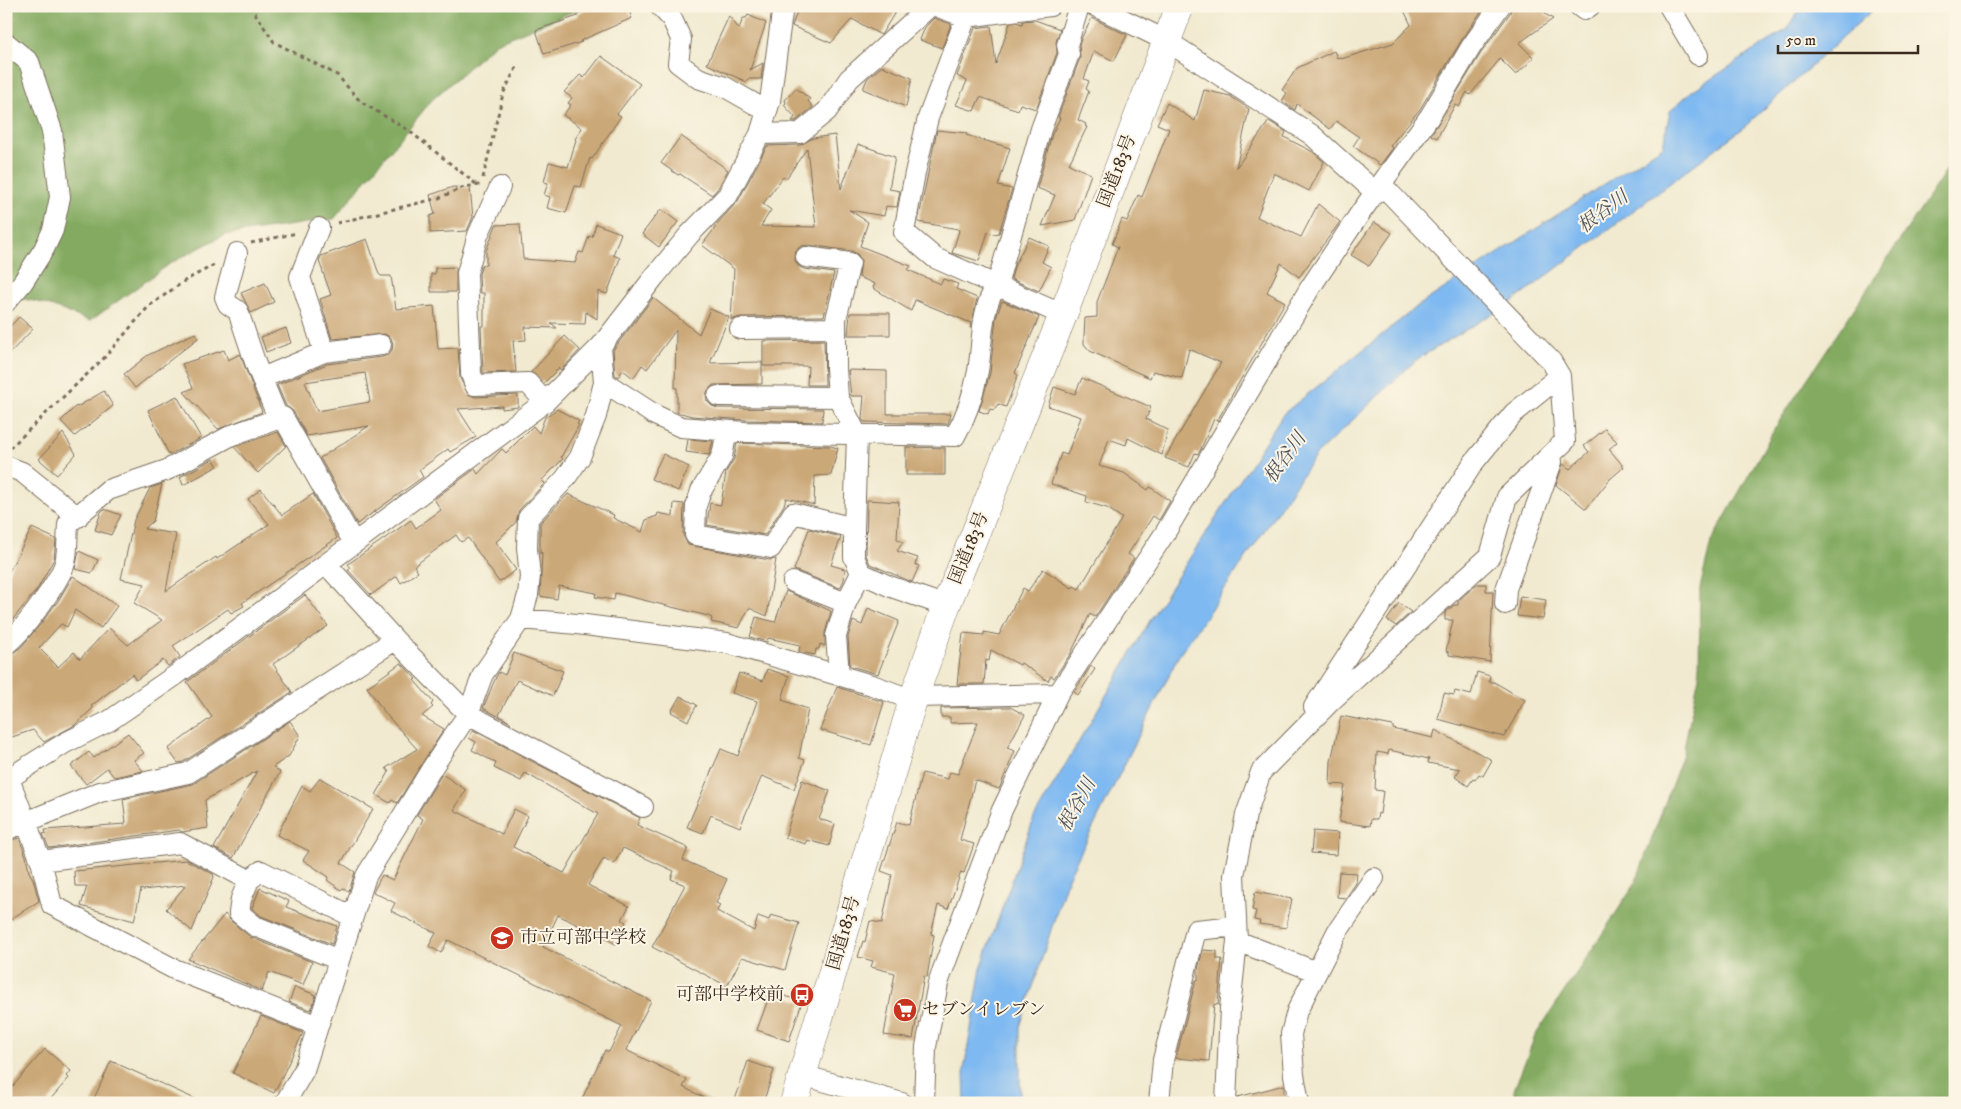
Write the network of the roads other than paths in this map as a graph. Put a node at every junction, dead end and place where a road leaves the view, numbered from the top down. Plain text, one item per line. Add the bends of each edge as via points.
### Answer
1 (660, 6) edge
2 (783, 6) edge
3 (930, 6) edge
4 (936, 6) edge
5 (1050, 6) edge
6 (1079, 6) edge
7 (1095, 6) edge
8 (1180, 6) edge
9 (1500, 6) edge
10 (1579, 6) edge
11 (1590, 6) edge
12 (1669, 6) edge
13 (966, 17) junction
14 (1167, 41) junction
15 (6, 43) edge
16 (1698, 55) dead end
17 (767, 111) junction
18 (760, 134) junction
19 (500, 187) road end
20 (1378, 189) junction
21 (319, 228) dead end
22 (237, 253) dead end
23 (806, 257) dead end
24 (997, 285) junction
25 (6, 302) edge
26 (1063, 315) junction
27 (740, 328) dead end
28 (836, 328) junction
29 (381, 345) dead end
30 (601, 346) junction
31 (324, 352) junction
32 (1556, 369) junction
33 (262, 378) junction
34 (604, 382) junction
35 (718, 396) dead end
36 (838, 397) junction
37 (545, 402) junction
38 (278, 418) junction
39 (726, 431) junction
40 (857, 436) junction
41 (1551, 455) junction
42 (6, 466) edge
43 (78, 517) junction
44 (854, 528) junction
45 (354, 543) junction
46 (326, 564) junction
47 (861, 574) junction
48 (792, 582) dead end
49 (846, 603) junction
50 (1505, 604) dead end
51 (946, 606) junction
52 (521, 619) junction
53 (395, 640) junction
54 (6, 644) edge
55 (839, 675) junction
56 (1058, 694) junction
57 (913, 698) junction
58 (468, 714) junction
59 (1302, 730) junction
60 (8, 779) edge
61 (643, 807) dead end
62 (27, 822) junction
63 (6, 830) edge
64 (41, 861) junction
65 (1374, 878) dead end
66 (249, 880) junction
67 (353, 917) junction
68 (1237, 933) junction
69 (339, 960) junction
70 (1317, 972) junction
71 (318, 1026) junction
72 (802, 1076) junction
73 (285, 1103) edge
74 (794, 1103) edge
75 (902, 1103) edge
76 (924, 1103) edge
77 (1159, 1103) edge
78 (1226, 1103) edge
79 (1299, 1103) edge

1 - 17 street via 672,19 681,39 678,63 698,78 724,87
2 - 17 street
3 - 18 street via 849,79 827,110 800,134
4 - 13 street
5 - 13 street
6 - 24 street via 1067,45 1069,54 1041,130
7 - 14 street
8 - 14 highway, 国道183号
9 - 20 street via 1470,47 1430,116
10 - 11 street via 1584,10
12 - 16 street
13 - 24 street via 928,118 904,232 935,258
14 - 20 street via 1312,135
14 - 26 highway, 国道183号
15 - 25 street via 29,62 52,131 60,197 53,230 44,248
17 - 18 street
18 - 30 street via 728,194 683,242
19 - 37 street via 478,236 467,273 471,374 475,385 528,383
20 - 32 street via 1424,229
20 - 56 street via 1310,288 1165,533
21 - 31 street via 300,277
22 - 33 street via 225,297 228,304 238,310
23 - 28 street via 850,263
24 - 26 street
24 - 40 street via 989,297 973,389 955,436
26 - 51 highway, 国道183号
27 - 28 street
28 - 36 street
29 - 31 street
30 - 34 street
30 - 37 street
31 - 33 street
32 - 41 street via 1565,441
32 - 59 street via 1474,462 1314,706
33 - 38 street
34 - 39 street via 681,427
34 - 52 street via 596,416 580,457 565,479 528,518 530,576
35 - 36 street
36 - 40 street
37 - 45 street
38 - 43 street via 232,435 167,470 108,490
38 - 45 street via 283,417
39 - 40 street
39 - 44 street via 722,456 696,506 695,535 771,548 792,513
40 - 44 street
41 - 50 street via 1552,462 1506,589
41 - 59 street via 1507,497 1490,556
42 - 43 street via 22,472
43 - 54 street via 68,524 65,563 50,590 15,638
44 - 47 street via 854,557
45 - 46 street
46 - 53 street
46 - 60 street via 109,721 65,743
47 - 49 street
47 - 51 street
48 - 49 street
49 - 55 street via 836,636
51 - 57 highway, 国道183号
52 - 55 street via 727,643
52 - 58 street via 483,674
53 - 58 street
53 - 62 street via 188,773 100,792
55 - 57 street
56 - 57 street
56 - 76 street via 1002,810 938,983 926,1047
57 - 72 highway, 国道183号
58 - 61 street
58 - 67 street via 366,876
59 - 68 street via 1261,772 1246,815 1234,875
60 - 62 street
62 - 63 street
62 - 64 street
64 - 66 street via 180,843
64 - 71 street via 52,905 174,969
65 - 70 street via 1336,932
66 - 67 street via 261,872
66 - 69 street via 239,913 255,926
67 - 69 street
68 - 70 street
68 - 77 street via 1196,930 1163,1060
68 - 78 street
69 - 71 street
70 - 79 street via 1297,1011 1291,1034
71 - 73 street via 304,1070
72 - 74 highway, 国道183号
72 - 75 street

